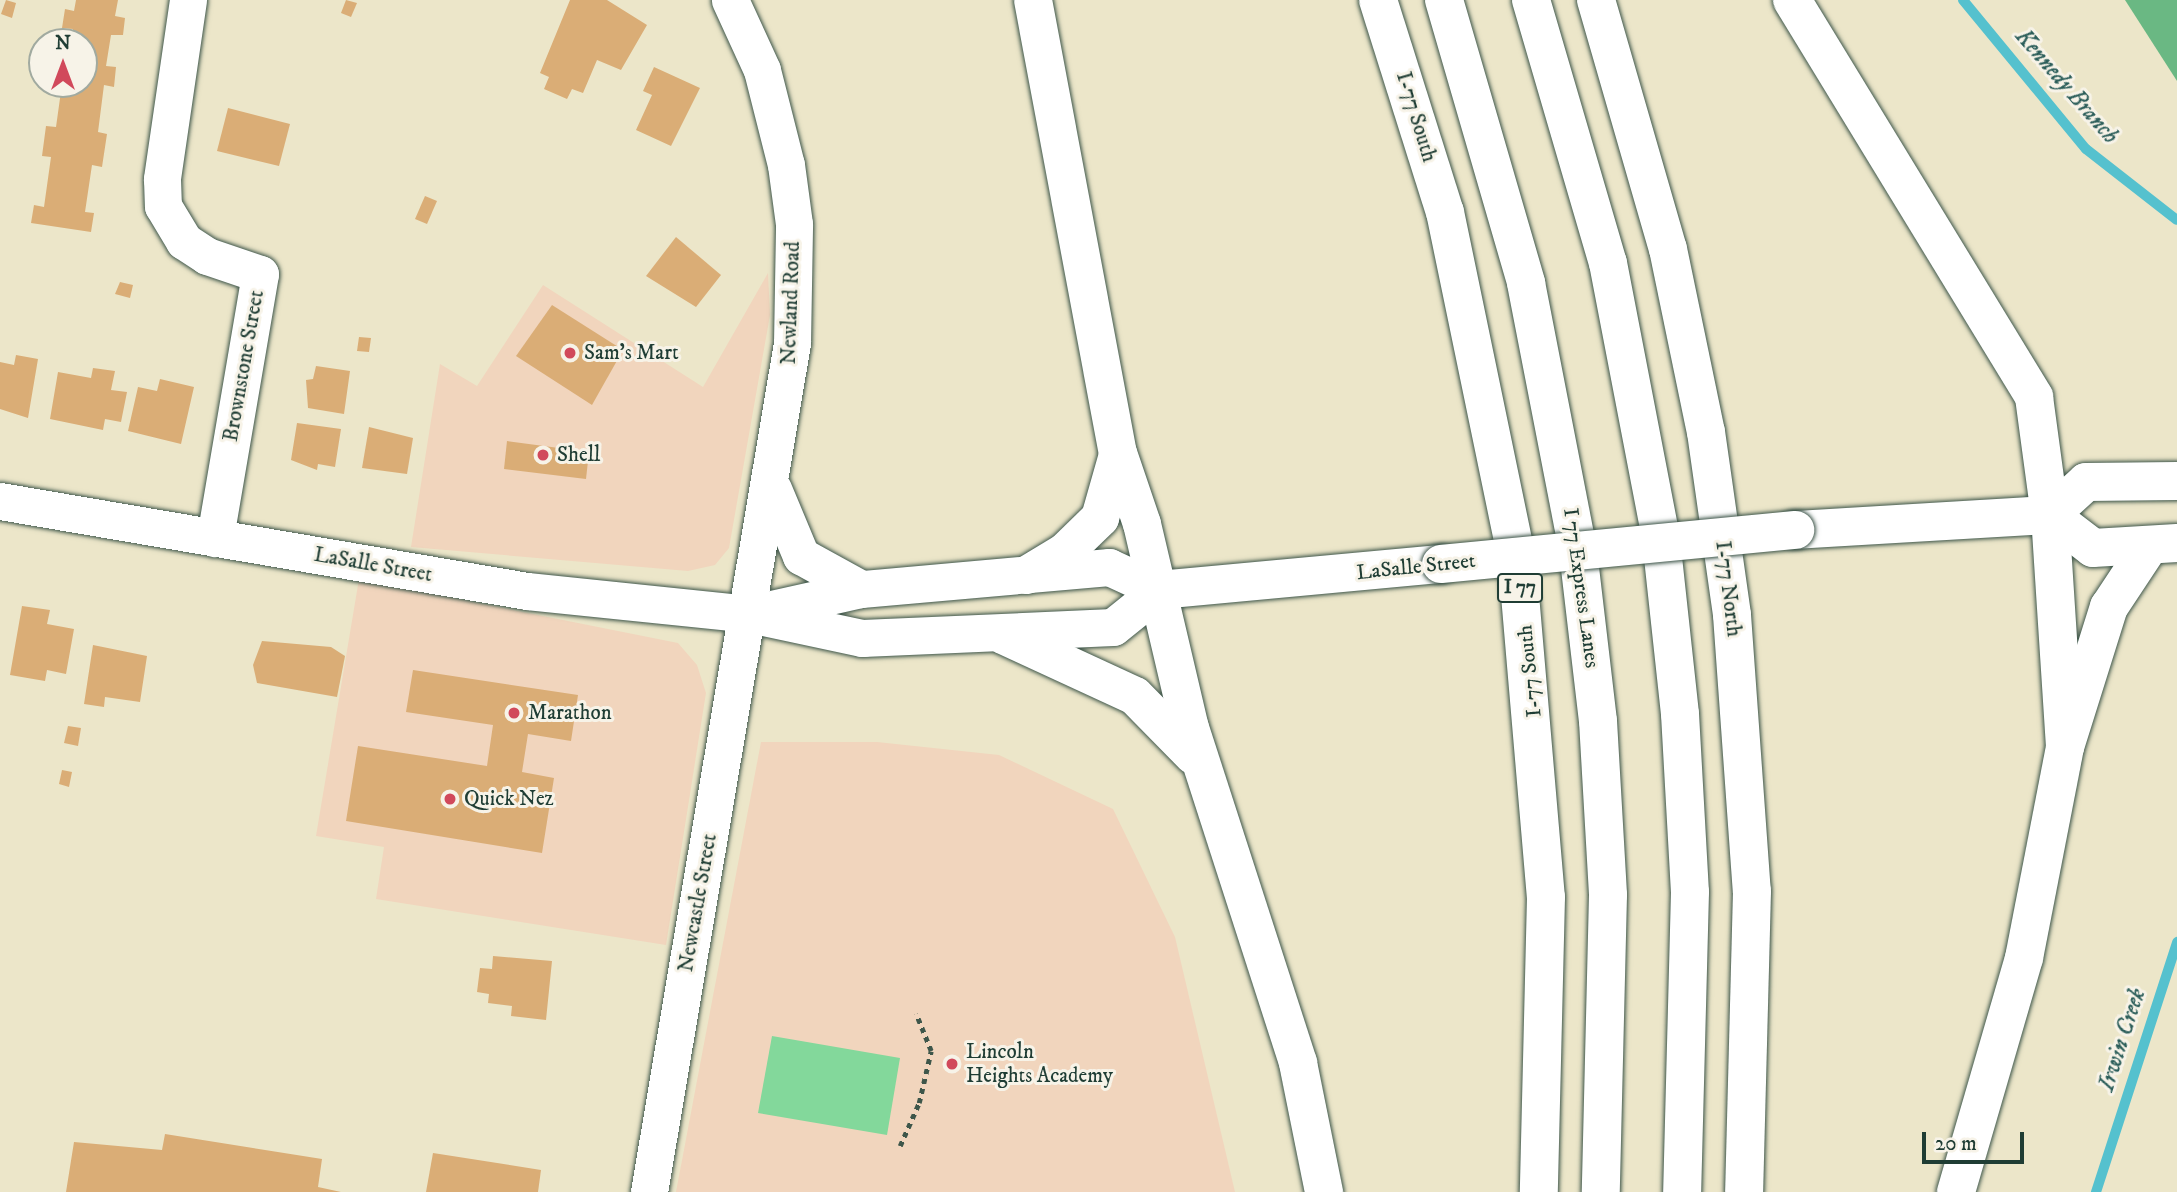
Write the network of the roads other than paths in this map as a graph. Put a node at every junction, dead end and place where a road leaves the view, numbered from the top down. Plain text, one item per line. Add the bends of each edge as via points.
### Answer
1 (188, 0) edge
2 (730, 0) edge
3 (1033, 0) edge
4 (1378, 0) edge
5 (1444, 0) edge
6 (1531, 0) edge
7 (1595, 0) edge
8 (1792, 0) edge
9 (1118, 453) junction
10 (2177, 481) edge
11 (772, 482) junction
12 (0, 501) edge
13 (2050, 515) junction
14 (215, 538) junction
15 (2164, 544) edge
16 (1027, 575) junction
17 (861, 589) junction
18 (1159, 590) junction
19 (749, 614) junction
20 (1003, 635) junction
21 (2065, 747) junction
22 (1201, 764) junction
23 (649, 1192) edge
24 (1324, 1192) edge
25 (1539, 1192) edge
26 (1601, 1192) edge
27 (1682, 1192) edge
28 (1744, 1192) edge
29 (1956, 1192) edge

1 - 14 street, Brownstone Street via 162,179 163,206 184,241 207,256 260,274
2 - 11 street, Newland Road via 776,117 793,224 792,343
3 - 9 main road
4 - 25 main road, I-77 South / I 77 via 1451,236 1517,560 1546,897
5 - 26 main road, I 77 Express Lanes via 1526,283 1583,592 1608,895
6 - 27 main road via 1608,263 1661,540 1680,714 1690,892
7 - 28 main road, I-77 North via 1668,249 1706,432 1732,615 1752,891
8 - 13 main road via 2026,377 2039,419
9 - 16 main road via 1100,518 1065,552
9 - 18 main road
10 - 13 main road via 2086,482
11 - 17 street via 780,517 799,553 829,577
11 - 19 street, Newland Road
12 - 14 street, LaSalle Street
13 - 15 main road via 2093,548
13 - 18 main road, LaSalle Street, bridge via 1795,530
13 - 21 main road
14 - 19 street, LaSalle Street via 564,597
15 - 21 main road via 2109,607
16 - 17 street, LaSalle Street
16 - 18 street, LaSalle Street via 1109,567
17 - 19 street, LaSalle Street
18 - 20 street, LaSalle Street via 1113,627
18 - 22 main road
19 - 20 street, LaSalle Street via 862,638
19 - 23 street, Newcastle Street
20 - 22 main road via 1135,696
21 - 29 main road via 2024,958
22 - 24 main road via 1295,1052

